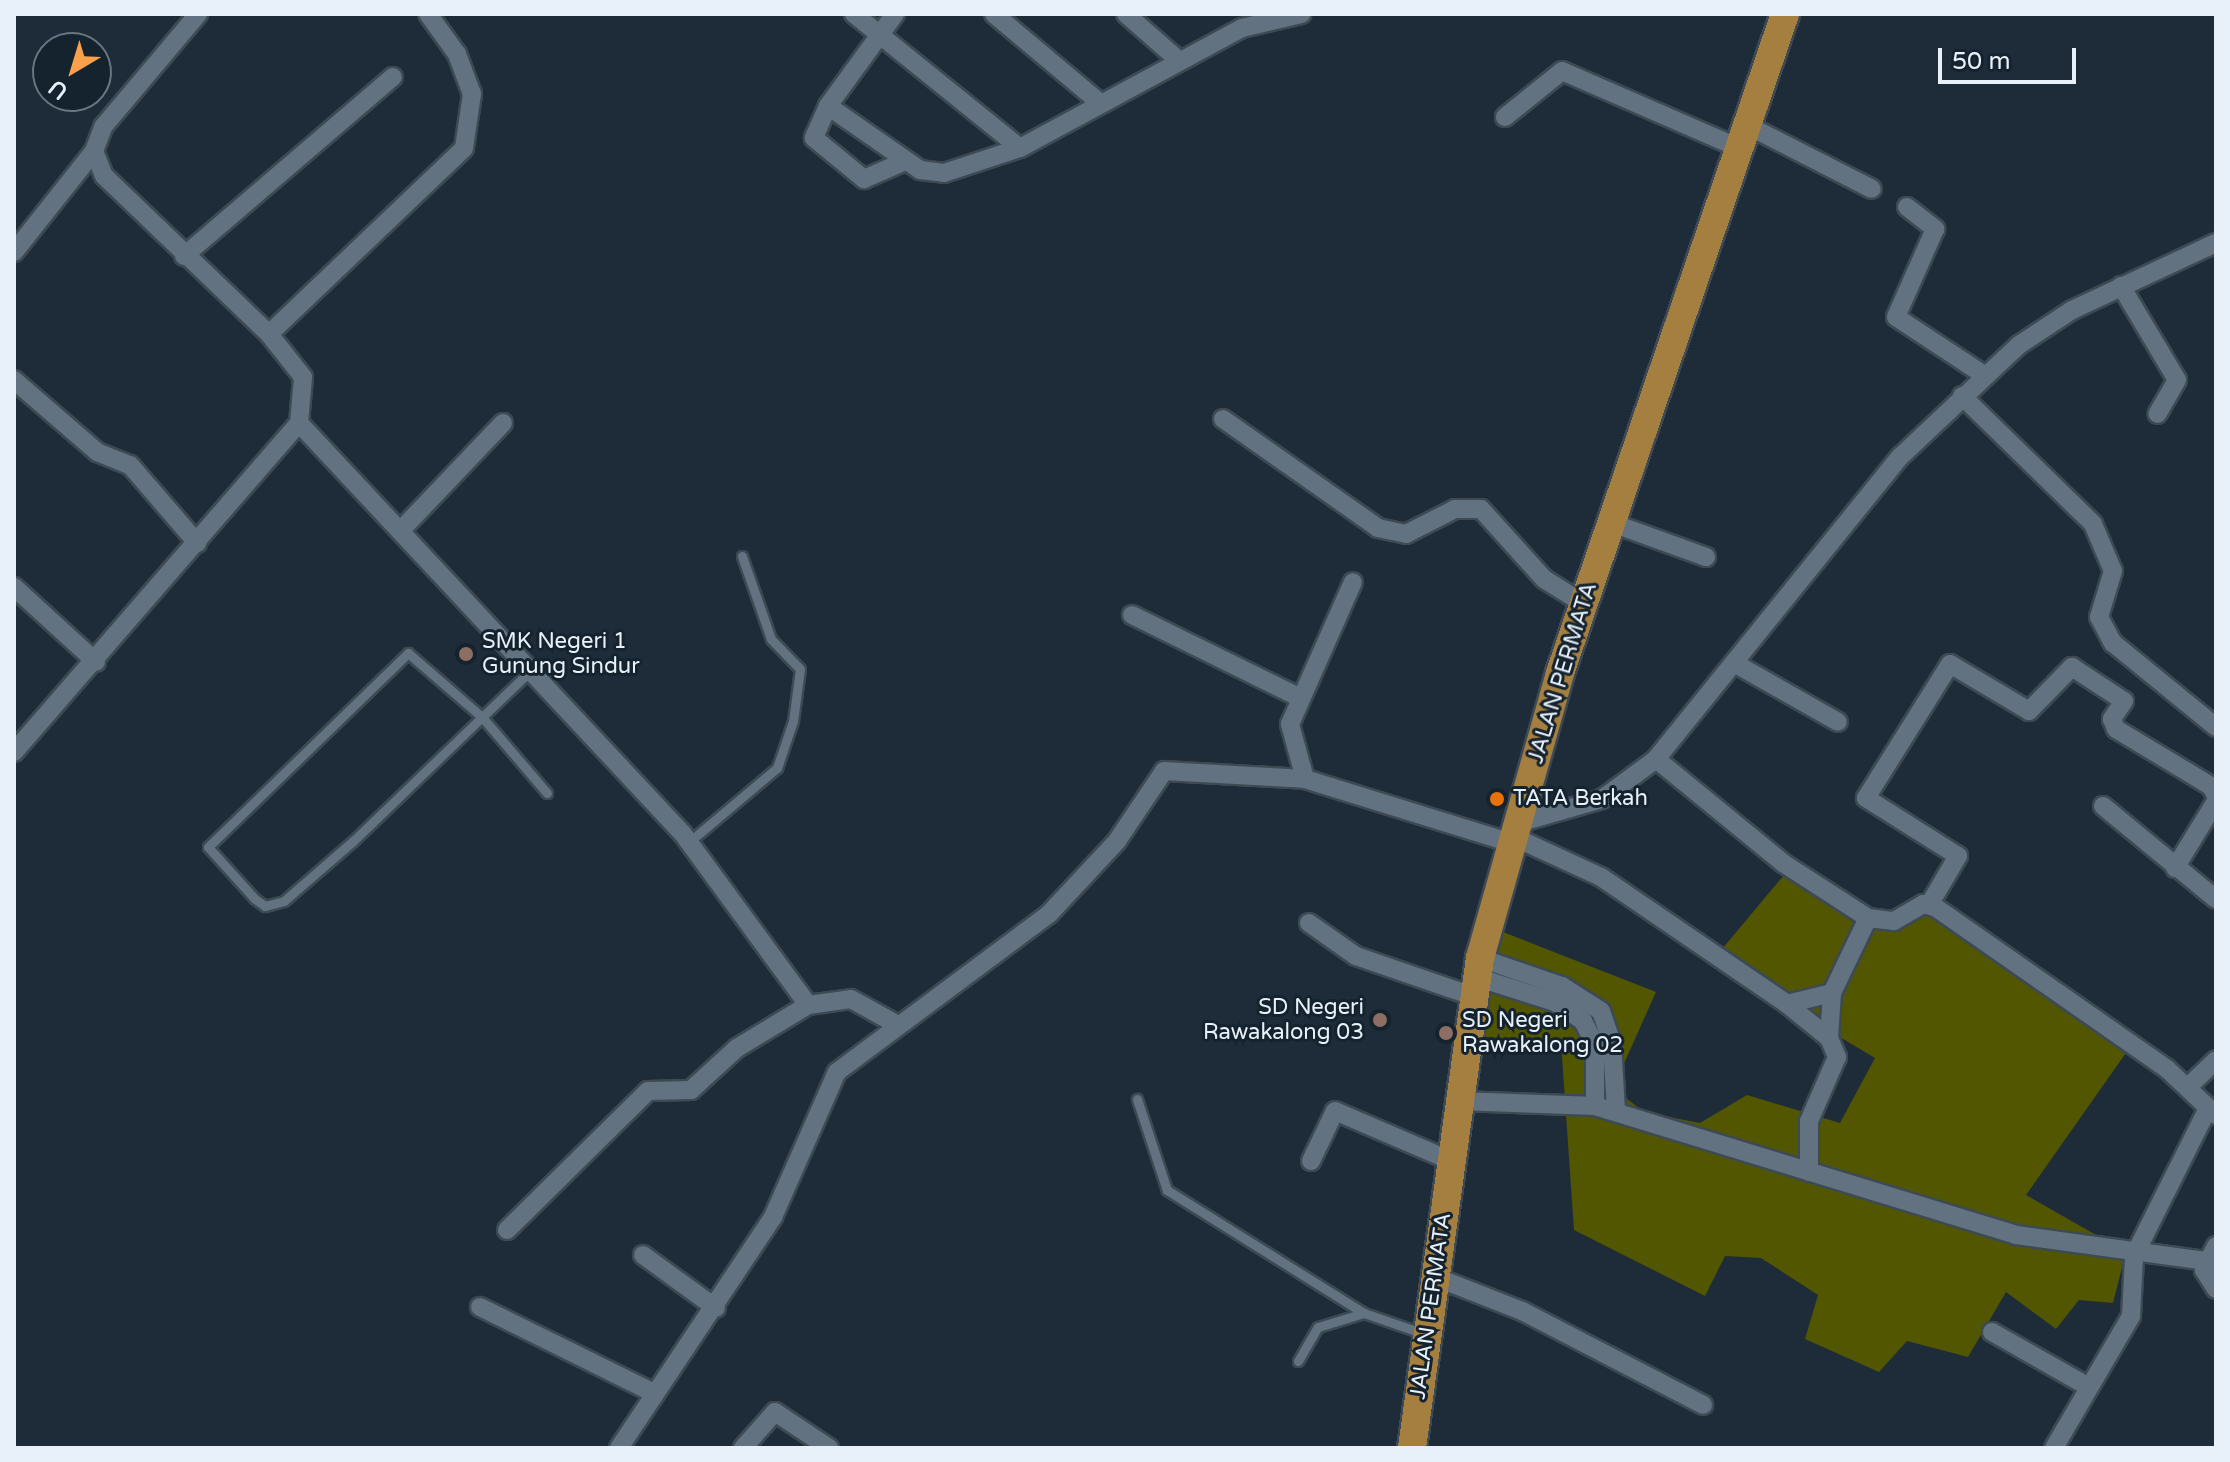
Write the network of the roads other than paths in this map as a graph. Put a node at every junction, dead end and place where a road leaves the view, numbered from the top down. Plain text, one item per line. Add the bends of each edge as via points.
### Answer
1 (198, 14) edge
2 (428, 14) edge
3 (854, 14) edge
4 (895, 14) edge
5 (994, 14) edge
6 (1126, 14) edge
7 (1301, 14) edge
8 (1785, 14) edge
9 (1251, 18) edge
10 (878, 33) junction
11 (1176, 58) junction
12 (393, 77) dead end
13 (1100, 103) junction
14 (828, 106) junction
15 (1505, 117) dead end
16 (1743, 137) junction
17 (1020, 148) junction
18 (94, 151) junction
19 (905, 161) junction
20 (1872, 189) dead end
21 (1907, 207) dead end
22 (2216, 243) edge
23 (14, 252) edge
24 (184, 256) junction
25 (2121, 286) junction
26 (269, 334) junction
27 (1984, 375) junction
28 (14, 380) edge
29 (1962, 396) junction
30 (2157, 414) dead end
31 (1223, 419) dead end
32 (299, 423) junction
33 (503, 423) dead end
34 (1612, 523) junction
35 (403, 528) junction
36 (197, 543) junction
37 (742, 556) dead end
38 (1706, 557) dead end
39 (1353, 582) dead end
40 (14, 587) edge
41 (1584, 604) junction
42 (1132, 615) dead end
43 (96, 662) junction
44 (1736, 664) junction
45 (533, 669) junction
46 (1299, 697) junction
47 (482, 717) junction
48 (1838, 722) dead end
49 (2216, 727) edge
50 (14, 752) edge
51 (1656, 759) junction
52 (1305, 779) junction
53 (547, 793) dead end
54 (2216, 798) edge
55 (2103, 806) dead end
56 (1514, 834) junction
57 (689, 842) junction
58 (2175, 868) junction
59 (2216, 899) edge
60 (1929, 905) junction
61 (1868, 918) junction
62 (1309, 923) dead end
63 (1476, 977) junction
64 (1832, 993) junction
65 (1787, 1004) junction
66 (808, 1005) junction
67 (898, 1025) junction
68 (1829, 1038) junction
69 (2216, 1060) edge
70 (2188, 1087) junction
71 (1137, 1099) dead end
72 (1459, 1101) junction
73 (1595, 1106) junction
74 (1616, 1111) junction
75 (2212, 1111) edge
76 (1311, 1161) dead end
77 (1451, 1161) junction
78 (1809, 1172) junction
79 (507, 1230) dead end
80 (2210, 1254) edge
81 (643, 1255) dead end
82 (2134, 1256) junction
83 (1435, 1277) junction
84 (2216, 1289) edge
85 (480, 1307) dead end
86 (716, 1308) junction
87 (1364, 1313) junction
88 (1992, 1332) dead end
89 (1428, 1335) junction
90 (1298, 1361) dead end
91 (2087, 1386) junction
92 (652, 1392) junction
93 (1703, 1405) dead end
94 (619, 1448) edge
95 (743, 1448) edge
96 (829, 1448) edge
97 (1412, 1448) edge
98 (2054, 1448) edge

1 - 18 street via 103,127
2 - 26 street via 457,54 472,94 464,148
3 - 10 street
4 - 10 street
5 - 13 street
6 - 11 street
7 - 9 street
8 - 16 main road, JALAN PERMATA
9 - 11 street
10 - 14 street
10 - 17 street
11 - 13 street
12 - 24 street
13 - 17 street
14 - 19 street
14 - 19 street via 814,138 864,179
15 - 16 street via 1562,71
16 - 20 street
16 - 34 main road, JALAN PERMATA
17 - 19 street via 944,173
18 - 23 street
18 - 24 street via 104,176
21 - 27 street via 1935,229 1896,317
22 - 25 street
24 - 26 street
25 - 27 street via 2072,310
25 - 30 street via 2177,380
26 - 32 street via 303,377
27 - 29 street
28 - 36 street via 97,452 130,465
29 - 44 street via 1900,457
29 - 49 street via 2093,524 2113,571 2099,617 2113,643
31 - 41 street via 1378,528 1406,534 1455,509 1481,509 1544,579
32 - 35 street
32 - 36 street
33 - 35 street
34 - 38 street
34 - 41 main road, JALAN PERMATA
35 - 45 street
36 - 43 street
37 - 57 lane via 771,639 800,669 793,721 777,768
39 - 46 street
40 - 43 street
41 - 56 main road, JALAN PERMATA
42 - 46 street
43 - 50 street
44 - 48 street
44 - 51 street
45 - 47 lane
45 - 57 street
46 - 52 street via 1290,724
47 - 47 lane via 284,901 265,906 255,899 208,847 402,655 420,657
47 - 53 lane
51 - 56 street via 1602,799
51 - 61 street via 1783,863
52 - 56 street
52 - 67 street via 1164,771 1117,841 1049,914
54 - 58 street
54 - 60 street via 2211,786 2116,729 2112,719 2124,701 2072,667 2029,711 1950,664 1866,798 1958,856
55 - 58 street
56 - 63 main road, JALAN PERMATA
56 - 65 street via 1601,877
57 - 66 street
58 - 59 street
60 - 61 street via 1894,921
60 - 70 street
61 - 64 street
62 - 63 street via 1356,956
63 - 72 main road, JALAN PERMATA
63 - 73 street via 1555,1002 1583,1021 1595,1045
63 - 74 street via 1562,986 1601,1011 1612,1043
64 - 65 street
64 - 68 street
65 - 68 street
66 - 67 street via 851,999
66 - 79 street via 737,1048 691,1090 648,1091
67 - 86 street via 837,1072 785,1196
68 - 78 street via 1837,1057 1809,1121
69 - 70 street
70 - 75 street
71 - 87 lane via 1167,1190
72 - 73 street
72 - 77 main road, JALAN PERMATA
73 - 74 street
74 - 78 street
75 - 82 street
76 - 77 street via 1335,1111
77 - 83 main road, JALAN PERMATA
78 - 82 street via 2016,1235
80 - 82 street
80 - 84 street
81 - 86 street
82 - 91 street via 2134,1308
83 - 89 main road, JALAN PERMATA
83 - 93 street via 1522,1311
85 - 92 street
86 - 92 street
87 - 89 lane
87 - 90 lane via 1318,1327
88 - 91 street
89 - 97 main road, JALAN PERMATA
91 - 98 street
92 - 94 street
95 - 96 street via 775,1412

